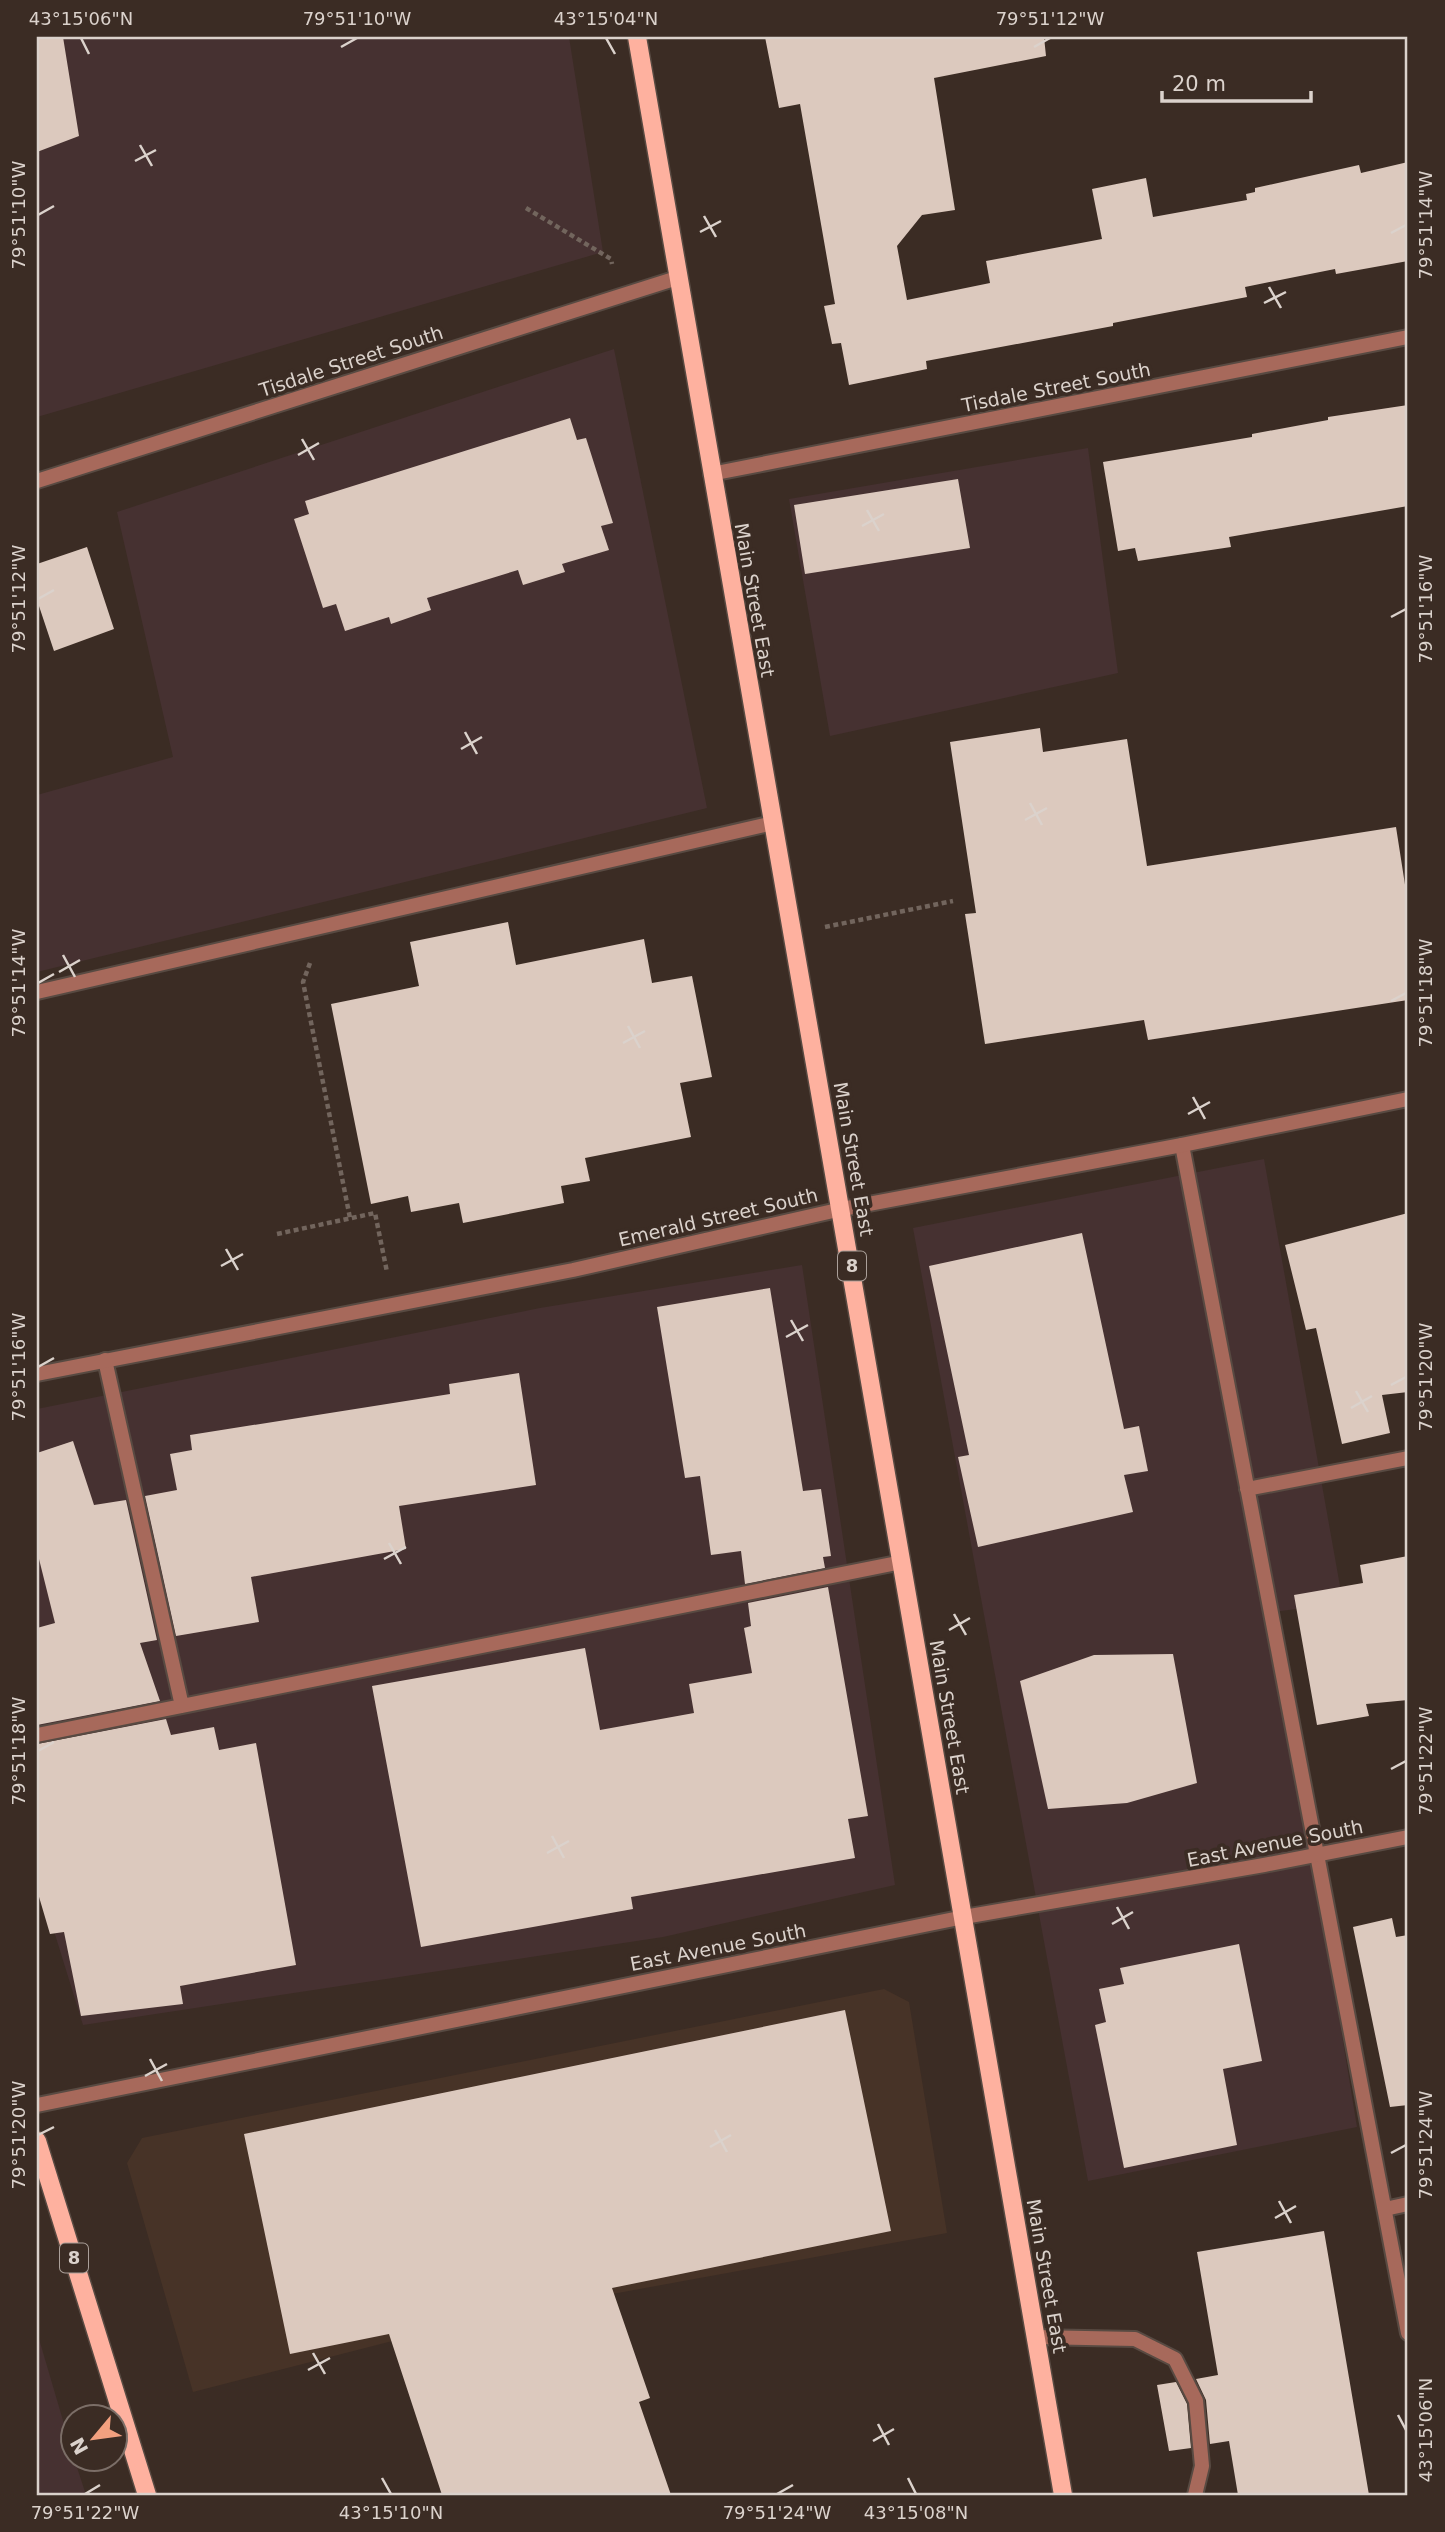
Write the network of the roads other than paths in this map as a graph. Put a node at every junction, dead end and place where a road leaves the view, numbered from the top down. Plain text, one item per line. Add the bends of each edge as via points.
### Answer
1 (637, 37) edge
2 (677, 278) junction
3 (1408, 337) edge
4 (711, 474) junction
5 (37, 481) edge
6 (774, 823) junction
7 (37, 992) edge
8 (1408, 1099) edge
9 (1182, 1146) junction
10 (842, 1209) junction
11 (105, 1360) junction
12 (37, 1374) edge
13 (1408, 1458) edge
14 (1247, 1489) junction
15 (902, 1562) junction
16 (182, 1706) junction
17 (37, 1735) edge
18 (1408, 1837) edge
19 (1318, 1855) junction
20 (964, 1917) junction
21 (37, 2105) edge
22 (37, 2141) edge
23 (1408, 2204) edge
24 (1385, 2209) junction
25 (1408, 2333) edge
26 (1036, 2337) junction
27 (147, 2495) edge
28 (1063, 2495) edge
29 (1195, 2495) edge

1 - 2 main road, Main Street East / 8
2 - 4 main road, Main Street East / 8
2 - 5 street, Tisdale Street South
3 - 4 street, Tisdale Street South
4 - 6 main road, Main Street East / 8
6 - 7 street
6 - 10 main road, Main Street East / 8
8 - 9 street, Emerald Street South
9 - 10 street, Emerald Street South
9 - 14 street
10 - 11 street, Emerald Street South via 573,1270
10 - 15 main road, Main Street East / 8
11 - 12 street, Emerald Street South
11 - 16 street
13 - 14 street
14 - 19 street
15 - 16 street
15 - 20 main road, Main Street East / 8
16 - 17 street
18 - 19 street, East Avenue South
19 - 20 street, East Avenue South
19 - 24 street
20 - 21 street, East Avenue South
20 - 26 main road, Main Street East / 8
22 - 27 main road, 8
23 - 24 street
24 - 25 street
26 - 28 main road, Main Street East / 8
26 - 29 street via 1135,2339 1175,2359 1196,2401 1202,2466

